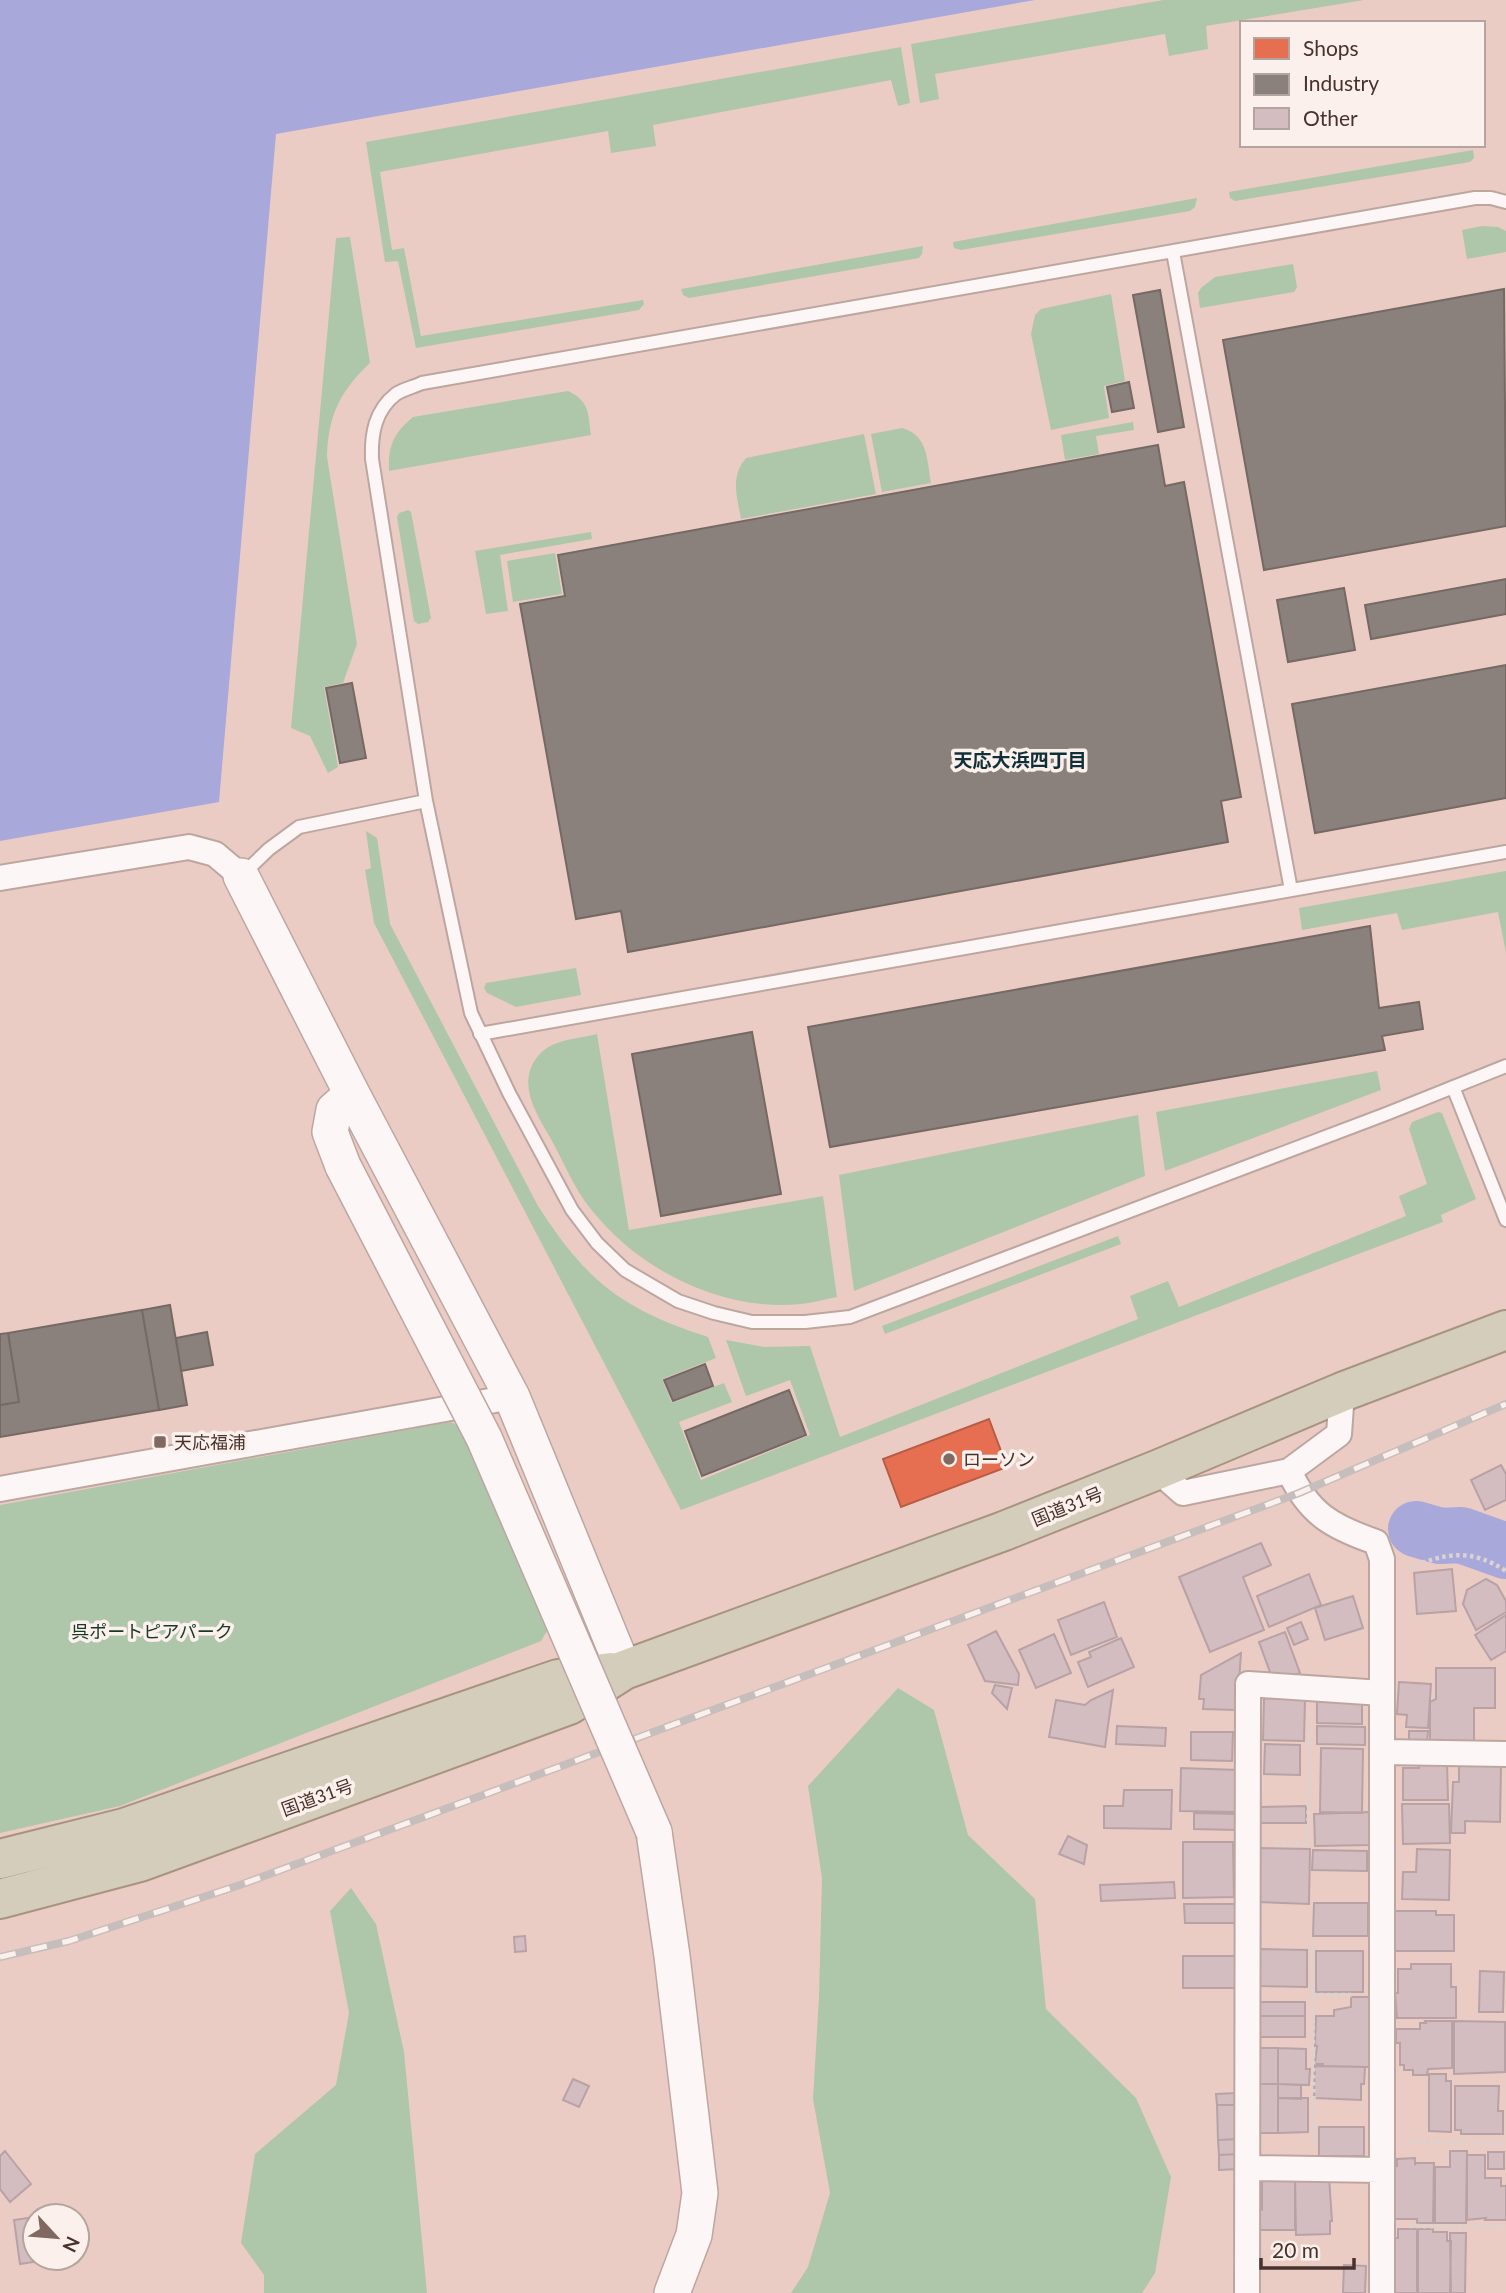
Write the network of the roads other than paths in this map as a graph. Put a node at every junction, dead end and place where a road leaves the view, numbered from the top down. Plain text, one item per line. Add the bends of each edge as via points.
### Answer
1 (1506, 202) edge
2 (1173, 252) junction
3 (426, 801) junction
4 (1506, 852) edge
5 (241, 876) junction
6 (0, 878) edge
7 (1291, 890) junction
8 (480, 1034) junction
9 (1506, 1066) edge
10 (1453, 1087) junction
11 (352, 1094) junction
12 (1506, 1220) edge
13 (1506, 1329) edge
14 (1342, 1392) junction
15 (512, 1398) junction
16 (1157, 1470) junction
17 (1289, 1471) junction
18 (0, 1489) edge
19 (624, 1670) junction
20 (1382, 1693) junction
21 (1382, 1752) junction
22 (1506, 1754) edge
23 (0, 1859) edge
24 (0, 1899) edge
25 (1248, 2168) junction
26 (1381, 2171) junction
27 (672, 2293) edge
28 (1247, 2293) edge
29 (1381, 2293) edge

1 - 2 lane via 1475,198
2 - 3 lane via 422,383 397,394 380,411 371,438 372,458
2 - 7 lane
3 - 5 lane via 299,827
3 - 8 lane via 471,1013
4 - 7 lane
5 - 6 street via 215,854 189,847
5 - 11 street
7 - 8 lane
8 - 10 lane via 572,1210 597,1243 625,1270 678,1301 752,1322 850,1317
9 - 10 lane
10 - 12 lane
11 - 15 street
11 - 27 street, bridge via 334,1110 330,1132 343,1166 484,1437 654,1832 700,2193 694,2235
13 - 14 highway, 国道31号
14 - 16 highway, 国道31号
14 - 17 street via 1339,1434
15 - 18 street
15 - 19 street
16 - 17 street via 1183,1493
16 - 19 highway, 国道31号
17 - 20 street via 1299,1493 1325,1520 1376,1542 1382,1559
19 - 23 highway, 国道31号 via 558,1679 124,1828
19 - 24 highway, 国道31号 via 569,1705 140,1863
20 - 21 street
20 - 25 street via 1248,1684
21 - 22 street
21 - 26 street
25 - 26 street
25 - 28 street
26 - 29 street

